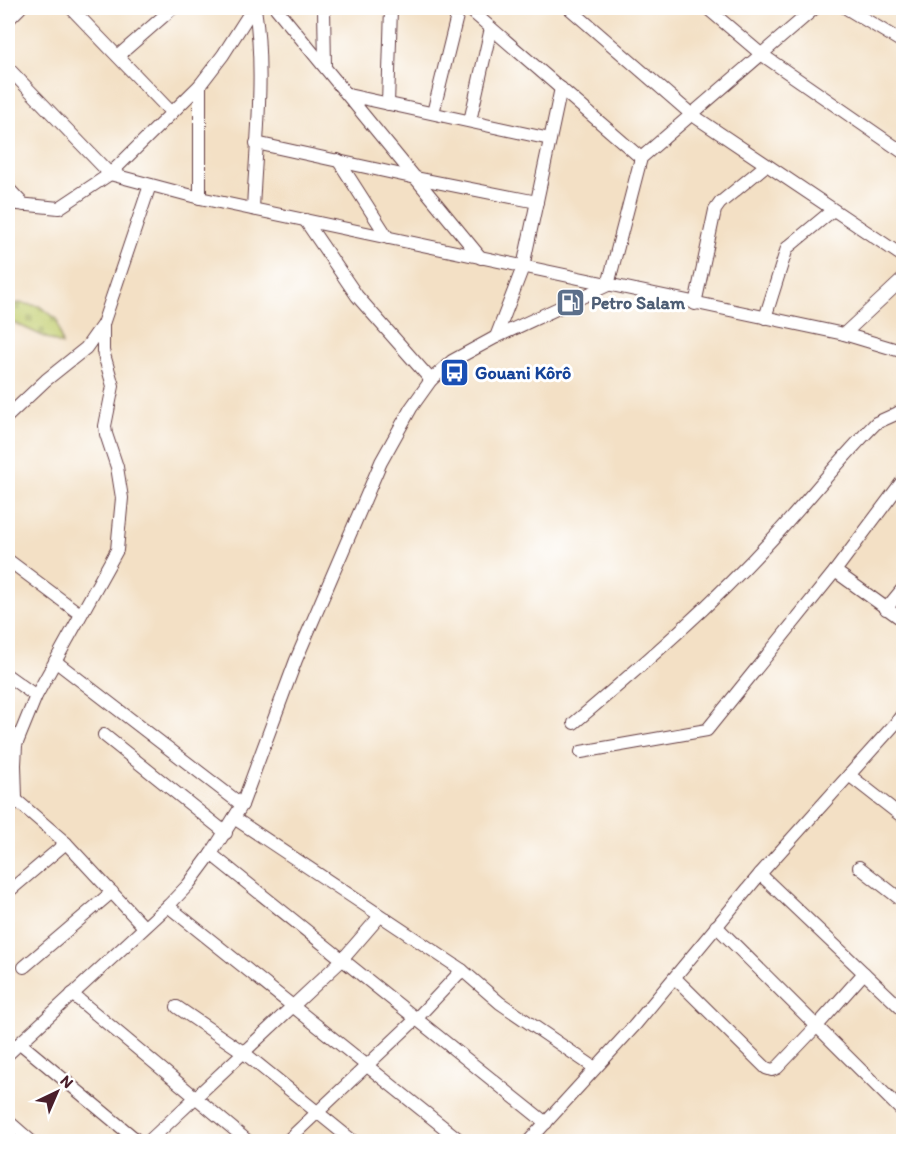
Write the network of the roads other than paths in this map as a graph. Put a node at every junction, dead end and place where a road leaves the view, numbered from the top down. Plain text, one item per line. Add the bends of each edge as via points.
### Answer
1 (20, 8) edge
2 (71, 8) edge
3 (173, 8) edge
4 (254, 8) edge
5 (276, 8) edge
6 (324, 8) edge
7 (390, 8) edge
8 (459, 8) edge
9 (468, 8) edge
10 (569, 8) edge
11 (707, 8) edge
12 (814, 8) edge
13 (846, 8) edge
14 (8, 20) edge
15 (491, 28) junction
16 (903, 43) edge
17 (761, 54) junction
18 (118, 56) junction
19 (325, 67) junction
20 (8, 68) edge
21 (200, 85) junction
22 (561, 88) junction
23 (348, 95) junction
24 (388, 104) junction
25 (172, 113) junction
26 (433, 113) junction
27 (691, 114) junction
28 (470, 121) junction
29 (550, 139) junction
30 (256, 143) junction
31 (903, 153) edge
32 (641, 158) junction
33 (338, 160) junction
34 (765, 166) junction
35 (110, 174) junction
36 (416, 178) junction
37 (150, 185) junction
38 (8, 188) edge
39 (200, 198) junction
40 (537, 202) junction
41 (8, 203) edge
42 (24, 205) junction
43 (253, 209) junction
44 (833, 210) junction
45 (305, 220) junction
46 (388, 238) junction
47 (903, 257) edge
48 (481, 258) junction
49 (523, 267) junction
50 (903, 278) edge
51 (608, 285) junction
52 (695, 304) junction
53 (765, 318) junction
54 (103, 324) junction
55 (844, 334) junction
56 (496, 337) junction
57 (903, 352) edge
58 (431, 380) junction
59 (903, 409) edge
60 (8, 416) edge
61 (903, 479) edge
62 (8, 560) edge
63 (835, 571) junction
64 (903, 587) edge
65 (886, 609) junction
66 (80, 614) junction
67 (903, 621) edge
68 (55, 661) junction
69 (8, 676) edge
70 (36, 696) junction
71 (903, 712) edge
72 (574, 723) dead end
73 (899, 727) edge
74 (104, 735) dead end
75 (581, 752) dead end
76 (849, 775) junction
77 (12, 796) edge
78 (242, 805) junction
79 (8, 812) edge
80 (234, 818) junction
81 (903, 818) edge
82 (226, 832) junction
83 (66, 843) junction
84 (211, 855) junction
85 (859, 867) dead end
86 (760, 874) junction
87 (8, 892) edge
88 (112, 892) junction
89 (903, 902) edge
90 (168, 906) junction
91 (380, 916) junction
92 (716, 926) junction
93 (144, 927) junction
94 (342, 960) junction
95 (24, 967) dead end
96 (462, 970) junction
97 (864, 973) junction
98 (675, 978) junction
99 (72, 994) junction
100 (177, 1007) dead end
101 (293, 1007) junction
102 (903, 1011) edge
103 (416, 1019) junction
104 (817, 1026) junction
105 (20, 1043) junction
106 (243, 1052) junction
107 (8, 1054) edge
108 (367, 1066) junction
109 (595, 1068) junction
110 (194, 1096) junction
111 (316, 1111) junction
112 (903, 1113) edge
113 (8, 1121) edge
114 (546, 1123) junction
115 (32, 1142) edge
116 (139, 1142) edge
117 (148, 1142) edge
118 (249, 1142) edge
119 (286, 1142) edge
120 (354, 1142) edge
121 (462, 1142) edge
122 (528, 1142) edge

1 - 14 street
2 - 18 street
3 - 18 street
4 - 21 street
4 - 30 street via 258,26
5 - 19 street
6 - 19 street
7 - 24 street
8 - 26 street
9 - 15 street
10 - 27 street
11 - 17 street
12 - 17 street
13 - 16 street
15 - 22 street
15 - 28 street
17 - 27 street
17 - 31 street
18 - 25 street
19 - 23 street
20 - 35 street
21 - 25 street
21 - 39 street
22 - 29 street
22 - 32 street
23 - 24 street
23 - 36 street
24 - 26 street
25 - 35 street
26 - 28 street
27 - 32 street
27 - 34 street
28 - 29 street
29 - 40 street
30 - 33 street
30 - 43 street
32 - 51 street
33 - 36 street
33 - 46 street
34 - 44 street
34 - 52 street via 715,210
35 - 37 street
35 - 42 street via 59,208
36 - 40 street
36 - 48 street
37 - 39 street
37 - 54 street
38 - 42 street
39 - 43 street
40 - 49 street
41 - 42 street
43 - 45 street
44 - 47 street
44 - 53 street via 787,248
45 - 46 street
45 - 58 street via 357,296
46 - 48 street
48 - 49 street
49 - 51 street
49 - 56 street
50 - 55 street
51 - 52 street
51 - 56 street
52 - 53 street
53 - 55 street
54 - 60 street via 86,348
54 - 66 street via 103,351 112,386 105,426 122,498 117,550
55 - 57 street
56 - 58 street via 452,361
58 - 78 street via 381,462 296,660
59 - 72 street via 876,423 717,594
61 - 63 street
62 - 66 street
63 - 65 street
63 - 75 street via 708,730
64 - 65 street
65 - 67 street
66 - 68 street
68 - 70 street
68 - 78 street
69 - 70 street
70 - 77 street via 16,745
71 - 73 street
73 - 76 street
74 - 82 street
76 - 81 street
76 - 86 street
77 - 79 street
77 - 83 street
78 - 80 street
80 - 82 street
80 - 91 street
82 - 84 street
83 - 87 street
83 - 88 street
84 - 90 street
84 - 94 street
85 - 89 street
86 - 92 street
86 - 97 street
88 - 93 street
88 - 95 street
90 - 93 street
90 - 101 street
91 - 94 street
91 - 96 street
92 - 98 street
92 - 104 street
93 - 99 street
94 - 101 street
94 - 103 street
96 - 103 street
96 - 109 street via 500,1003
97 - 102 street
97 - 104 street
98 - 104 street via 766,1068 777,1068
98 - 109 street
99 - 105 street
99 - 110 street
100 - 106 street
101 - 106 street
101 - 108 street
103 - 108 street
103 - 114 street
104 - 112 street
105 - 107 street
105 - 116 street
106 - 110 street
106 - 111 street
108 - 111 street
108 - 121 street
109 - 114 street
110 - 117 street
110 - 118 street
111 - 119 street
111 - 120 street
113 - 115 street
114 - 122 street

